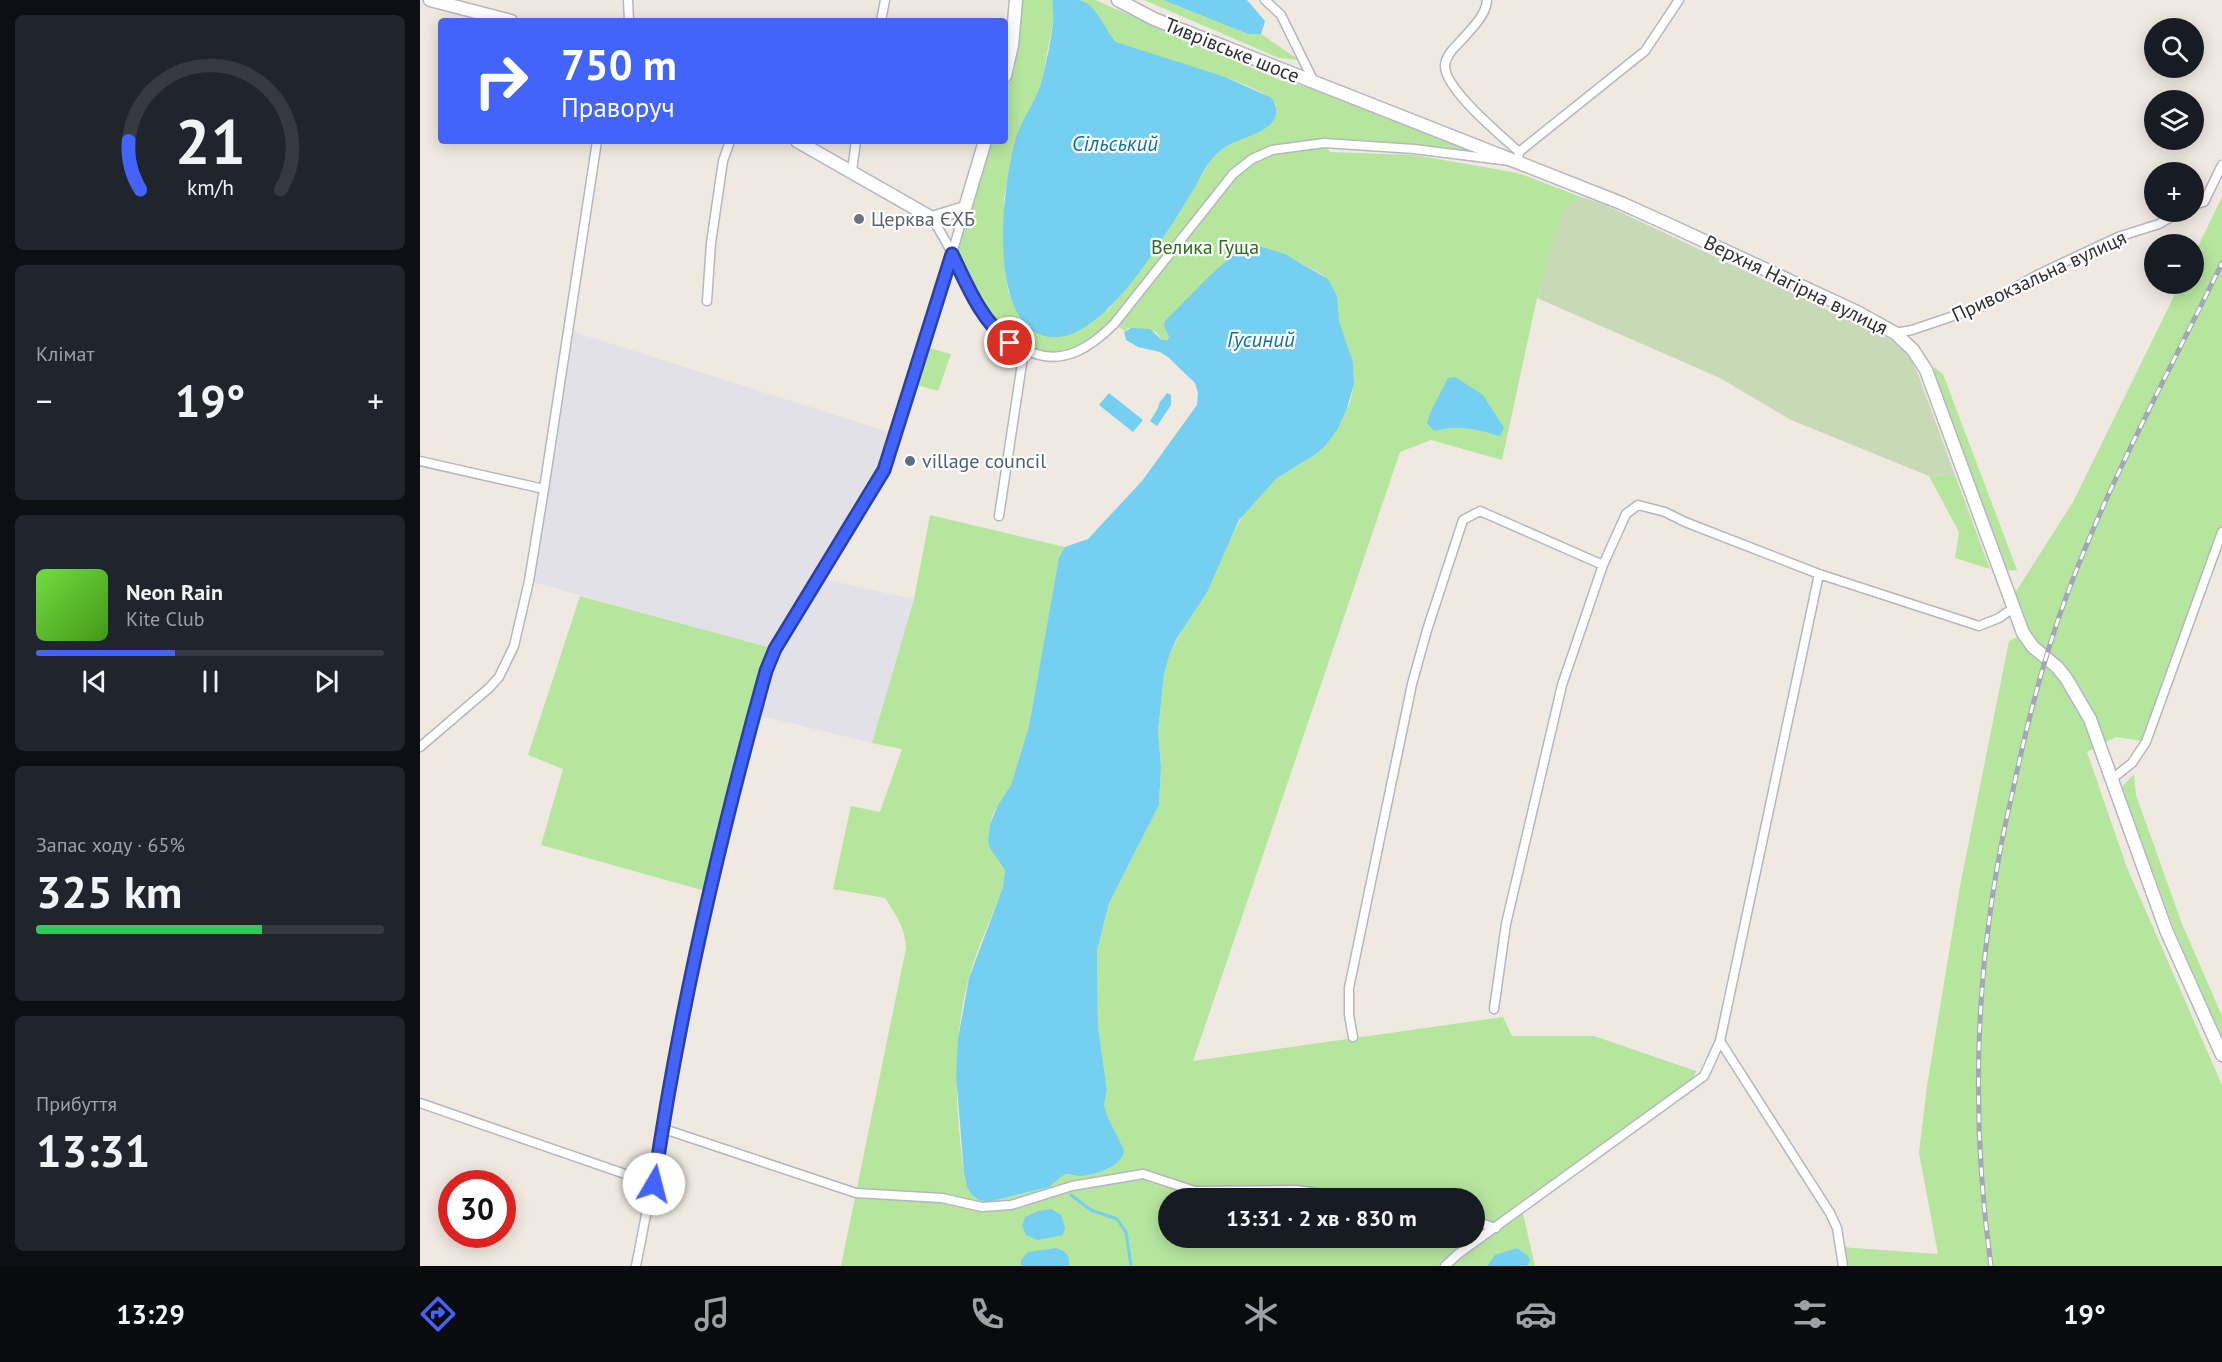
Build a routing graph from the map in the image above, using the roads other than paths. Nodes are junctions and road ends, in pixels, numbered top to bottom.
1 (430, 0) edge
2 (628, 0) edge
3 (885, 0) edge
4 (1016, 0) edge
5 (1118, 0) edge
6 (1265, 0) edge
7 (1487, 0) edge
8 (1679, 0) edge
9 (499, 18) edge
10 (629, 18) edge
11 (882, 18) edge
12 (1008, 63) edge
13 (1314, 82) junction
14 (597, 144) edge
15 (729, 144) edge
16 (802, 144) edge
17 (856, 144) edge
18 (984, 144) edge
19 (1519, 157) junction
20 (2222, 165) edge
21 (852, 171) junction
22 (2204, 202) edge
23 (965, 208) junction
24 (932, 218) junction
25 (2162, 222) edge
26 (952, 254) junction
27 (707, 301) dead end
28 (1895, 333) junction
29 (1024, 350) junction
30 (420, 461) edge
31 (544, 489) junction
32 (999, 516) dead end
33 (2222, 532) edge
34 (1603, 566) junction
35 (1819, 574) junction
36 (2013, 608) junction
37 (420, 747) edge
38 (2112, 779) junction
39 (1494, 1009) dead end
40 (1353, 1037) dead end
41 (1720, 1041) junction
42 (2222, 1055) edge
43 (420, 1103) edge
44 (662, 1128) junction
45 (654, 1184) junction
46 (1186, 1188) edge
47 (1485, 1224) edge
48 (1496, 1228) junction
49 (636, 1266) edge
50 (1445, 1266) edge
51 (1843, 1266) edge

1 - 9 main road
2 - 10 street
3 - 11 street
4 - 12 main road
5 - 13 main road, Тиврівське шосе
6 - 13 street
7 - 19 street
8 - 19 street
13 - 19 main road, Верхня Нагірна вулиця
14 - 31 street
15 - 27 street
16 - 21 main road
17 - 21 street
18 - 23 main road
19 - 28 main road, Верхня Нагірна вулиця
19 - 29 street
20 - 22 street
21 - 24 main road
23 - 24 main road
23 - 26 street
24 - 26 street
25 - 28 street, Привокзальна вулиця
26 - 29 street
26 - 44 street
28 - 36 main road, Верхня Нагірна вулиця
29 - 32 street
30 - 31 street
31 - 37 street
33 - 38 street
34 - 35 street
34 - 39 street
34 - 40 street
35 - 36 street
35 - 41 street
36 - 38 main road, Верхня Нагірна вулиця
38 - 42 main road, Верхня Нагірна вулиця
41 - 48 street
41 - 51 street
43 - 45 street
44 - 45 street
44 - 46 street
45 - 49 street
47 - 48 street
48 - 50 street

